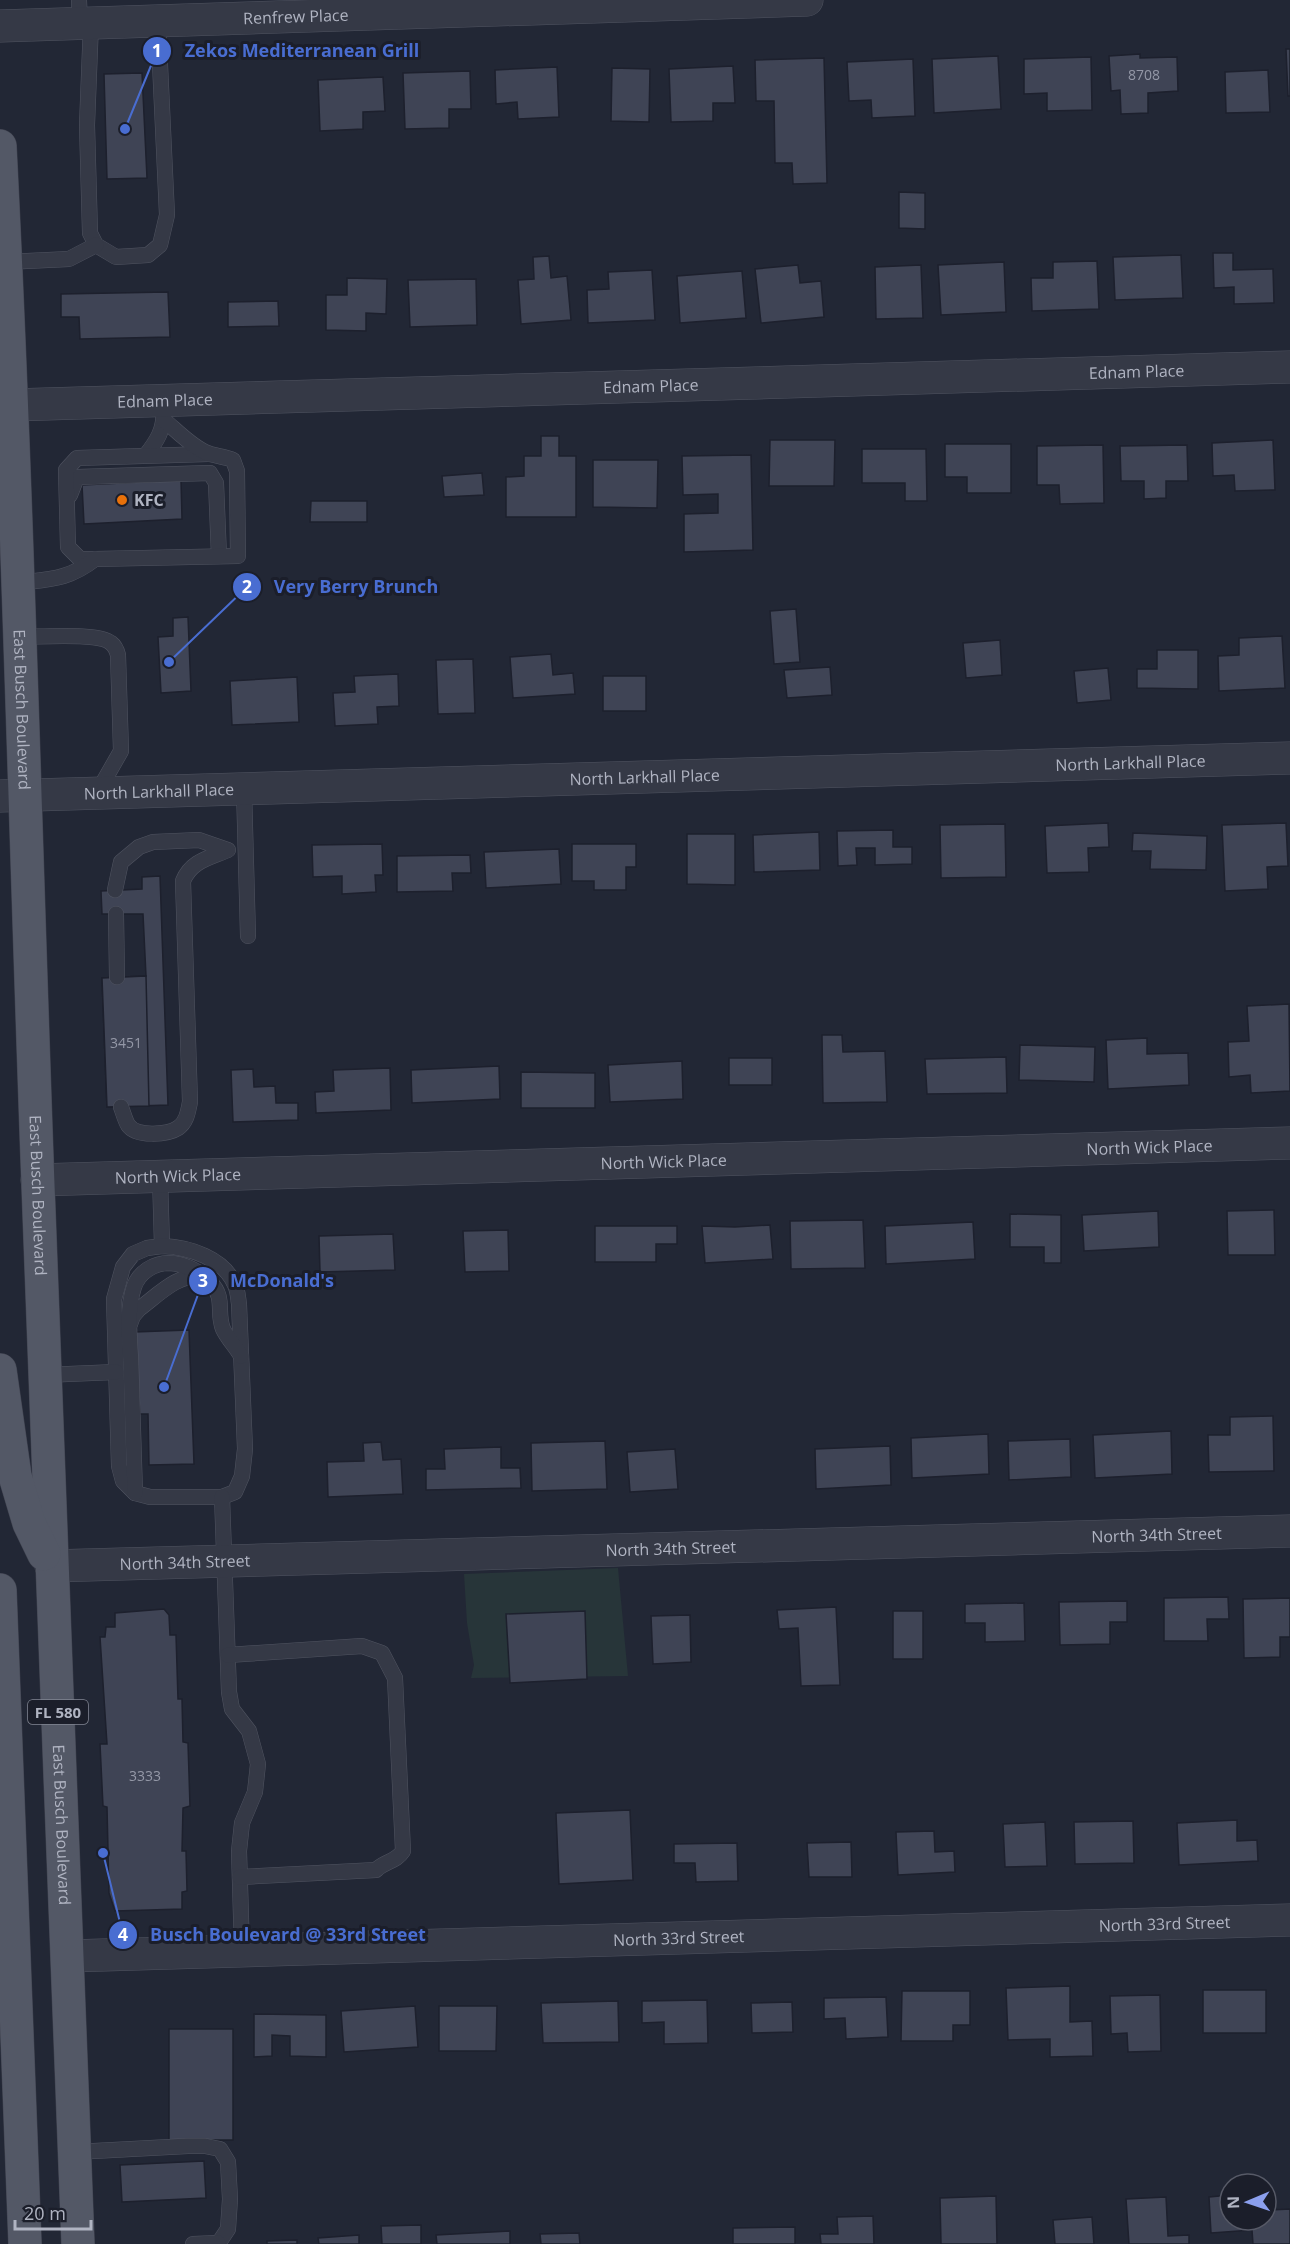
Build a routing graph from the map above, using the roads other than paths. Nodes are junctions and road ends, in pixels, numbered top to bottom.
1 (807, 0) edge
2 (83, 16) edge
3 (158, 21) junction
4 (0, 26) edge
5 (0, 146) edge
6 (96, 245) junction
7 (6, 262) junction
8 (1290, 367) edge
9 (6, 397) edge
10 (163, 410) junction
11 (207, 454) junction
12 (146, 455) junction
13 (67, 507) junction
14 (219, 556) junction
15 (95, 559) junction
16 (18, 583) junction
17 (19, 637) junction
18 (1290, 758) edge
19 (244, 789) junction
20 (97, 793) junction
21 (12, 796) edge
22 (228, 850) junction
23 (245, 850) junction
24 (114, 890) dead end
25 (116, 914) dead end
26 (248, 936) dead end
27 (117, 977) dead end
28 (121, 1107) dead end
29 (1290, 1143) edge
30 (160, 1177) junction
31 (37, 1180) junction
32 (162, 1246) junction
33 (203, 1276) junction
34 (130, 1324) junction
35 (241, 1356) junction
36 (0, 1370) edge
37 (116, 1372) junction
38 (44, 1375) junction
39 (135, 1493) junction
40 (222, 1497) junction
41 (1290, 1531) edge
42 (224, 1562) junction
43 (51, 1566) junction
44 (0, 1590) edge
45 (228, 1655) junction
46 (240, 1877) junction
47 (1290, 1920) edge
48 (242, 1950) junction
49 (69, 1956) junction
50 (18, 2057) junction
51 (75, 2152) junction
52 (218, 2243) edge
53 (25, 2244) edge
54 (37, 2244) edge
55 (78, 2244) edge
56 (193, 2244) edge

1 - 3 street, Renfrew Place
2 - 3 street, Renfrew Place
2 - 4 street, Renfrew Place
2 - 6 lane
3 - 6 lane
5 - 7 main road, East Busch Boulevard / FL 580
6 - 7 lane
7 - 9 main road, East Busch Boulevard / FL 580
8 - 10 street, Ednam Place
9 - 10 street, Ednam Place
9 - 16 main road, East Busch Boulevard / FL 580
10 - 11 lane
10 - 12 lane
11 - 12 lane
11 - 14 lane
12 - 13 lane
13 - 14 lane
13 - 15 lane
14 - 15 lane
15 - 16 lane
16 - 17 main road, East Busch Boulevard / FL 580
17 - 20 lane
17 - 21 main road, East Busch Boulevard / FL 580
18 - 19 street, North Larkhall Place
19 - 20 street, North Larkhall Place
19 - 23 lane
20 - 21 street, North Larkhall Place
21 - 31 main road, East Busch Boulevard / FL 580
22 - 23 lane
22 - 24 lane
22 - 28 lane
23 - 26 lane
25 - 27 lane
29 - 30 street, North Wick Place
30 - 31 street, North Wick Place
30 - 32 lane
31 - 38 main road, East Busch Boulevard / FL 580
32 - 35 lane
32 - 37 lane
33 - 34 lane
33 - 34 lane
33 - 35 lane
34 - 39 lane
35 - 40 lane
36 - 43 main road
37 - 38 lane
37 - 39 lane
38 - 43 main road, East Busch Boulevard / FL 580
39 - 40 lane
40 - 42 lane
41 - 42 street, North 34th Street
42 - 43 street, North 34th Street
42 - 45 lane
43 - 49 main road, East Busch Boulevard / FL 580
44 - 50 main road, FL 580
45 - 46 lane
45 - 46 lane
46 - 48 lane
47 - 48 street, North 33rd Street
48 - 49 street, North 33rd Street
49 - 51 main road, East Busch Boulevard / FL 580
50 - 53 main road, FL 580
50 - 54 main road
51 - 52 lane
51 - 55 main road, East Busch Boulevard / FL 580
52 - 56 lane

